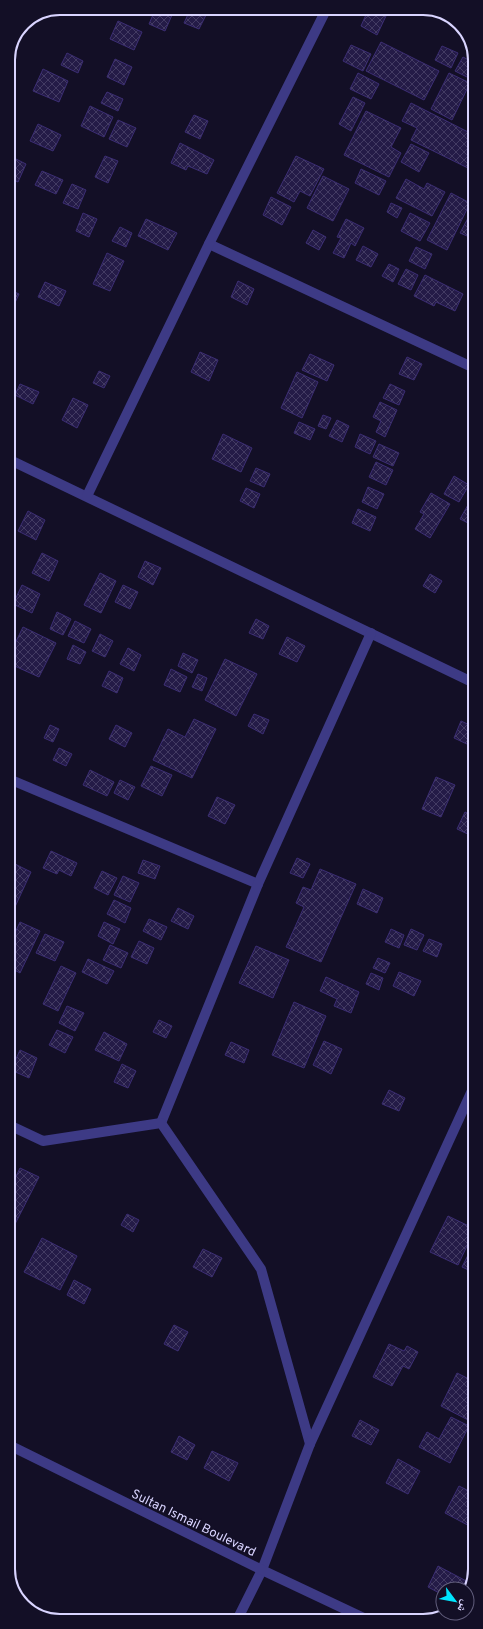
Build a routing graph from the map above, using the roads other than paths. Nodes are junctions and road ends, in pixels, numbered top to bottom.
1 (324, 15) edge
2 (209, 244) junction
3 (468, 365) edge
4 (15, 462) edge
5 (87, 496) junction
6 (371, 633) junction
7 (468, 680) edge
8 (15, 782) edge
9 (258, 884) junction
10 (468, 1099) edge
11 (161, 1123) junction
12 (15, 1128) edge
13 (310, 1444) junction
14 (15, 1448) edge
15 (262, 1570) junction
16 (240, 1614) edge
17 (355, 1614) edge

1 - 2 street
2 - 3 street
2 - 5 street
4 - 5 street
5 - 6 street
6 - 7 street
6 - 9 street
8 - 9 street
9 - 11 street
10 - 13 street
11 - 12 street
11 - 13 street
13 - 15 street
14 - 15 street, Sultan Ismail Boulevard
15 - 16 street
15 - 17 street, Sultan Ismail Boulevard

